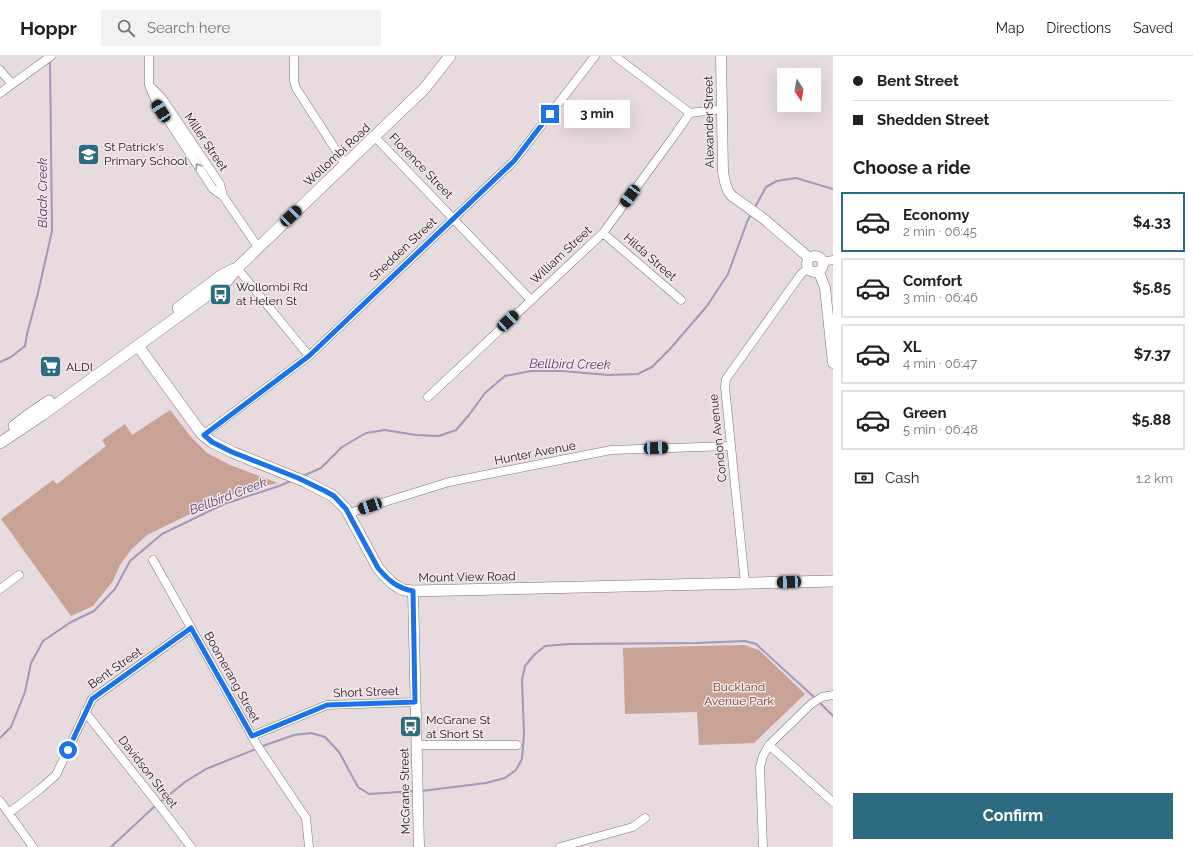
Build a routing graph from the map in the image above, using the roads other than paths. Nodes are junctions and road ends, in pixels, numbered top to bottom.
1 (51, 56) edge
2 (149, 56) edge
3 (294, 56) edge
4 (450, 56) edge
5 (595, 56) edge
6 (615, 56) edge
7 (721, 56) edge
8 (0, 70) edge
9 (12, 84) junction
10 (0, 93) edge
11 (722, 109) junction
12 (690, 113) junction
13 (376, 136) junction
14 (345, 164) junction
15 (454, 218) junction
16 (603, 233) junction
17 (258, 247) junction
18 (808, 264) junction
19 (825, 265) edge
20 (237, 268) junction
21 (531, 300) junction
22 (680, 300) dead end
23 (159, 322) junction
24 (138, 346) junction
25 (309, 356) junction
26 (106, 361) junction
27 (833, 363) edge
28 (428, 397) dead end
29 (204, 435) junction
30 (0, 437) edge
31 (0, 443) edge
32 (731, 446) junction
33 (349, 513) junction
34 (153, 560) dead end
35 (19, 575) dead end
36 (833, 581) edge
37 (745, 583) junction
38 (0, 589) edge
39 (413, 591) junction
40 (191, 628) junction
41 (833, 695) edge
42 (415, 702) junction
43 (86, 712) junction
44 (252, 736) junction
45 (417, 745) junction
46 (517, 745) dead end
47 (769, 745) junction
48 (0, 801) edge
49 (833, 802) edge
50 (9, 813) junction
51 (645, 818) dead end
52 (33, 847) edge
53 (191, 847) edge
54 (309, 847) edge
55 (419, 847) edge
56 (560, 847) edge
57 (762, 847) edge

1 - 9 street
2 - 17 street, Miller Street
3 - 14 street
4 - 13 main road, Wollombi Road
5 - 15 street, Shedden Street
6 - 12 street
7 - 11 street, Alexander Street
8 - 9 street
9 - 10 street
11 - 12 street
11 - 18 street, Alexander Street
12 - 16 street, William Street
13 - 14 main road, Wollombi Road
13 - 15 street, Florence Street
14 - 17 main road, Wollombi Road
15 - 21 street, Florence Street
15 - 25 street, Shedden Street
16 - 21 street, William Street
16 - 22 street, Hilda Street
17 - 20 main road, Wollombi Road
18 - 19 street
18 - 19 street
18 - 32 street, Condon Avenue
19 - 27 street
20 - 23 main road, Wollombi Road
20 - 24 main road, Wollombi Road
20 - 25 street
21 - 28 street, William Street
23 - 24 main road
23 - 26 main road, Wollombi Road
24 - 26 main road
24 - 29 main road, Mount View Road
24 - 31 main road, Wollombi Road
25 - 29 street, Shedden Street
26 - 30 main road, Wollombi Road
29 - 33 main road, Mount View Road
32 - 33 street, Hunter Avenue
32 - 37 street, Condon Avenue
33 - 39 main road, Mount View Road
34 - 40 street, Boomerang Street
35 - 38 street
36 - 37 main road, Mount View Road
37 - 39 main road, Mount View Road
39 - 42 street, McGrane Street
40 - 43 street, Bent Street
40 - 44 street, Boomerang Street
41 - 47 street
42 - 44 street, Short Street
42 - 45 street, McGrane Street
43 - 50 street, Bent Street
43 - 53 street, Davidson Street
44 - 54 street, Boomerang Street
45 - 46 street
45 - 55 street, McGrane Street
47 - 49 street
47 - 57 street
48 - 50 street
50 - 52 street
51 - 56 street

